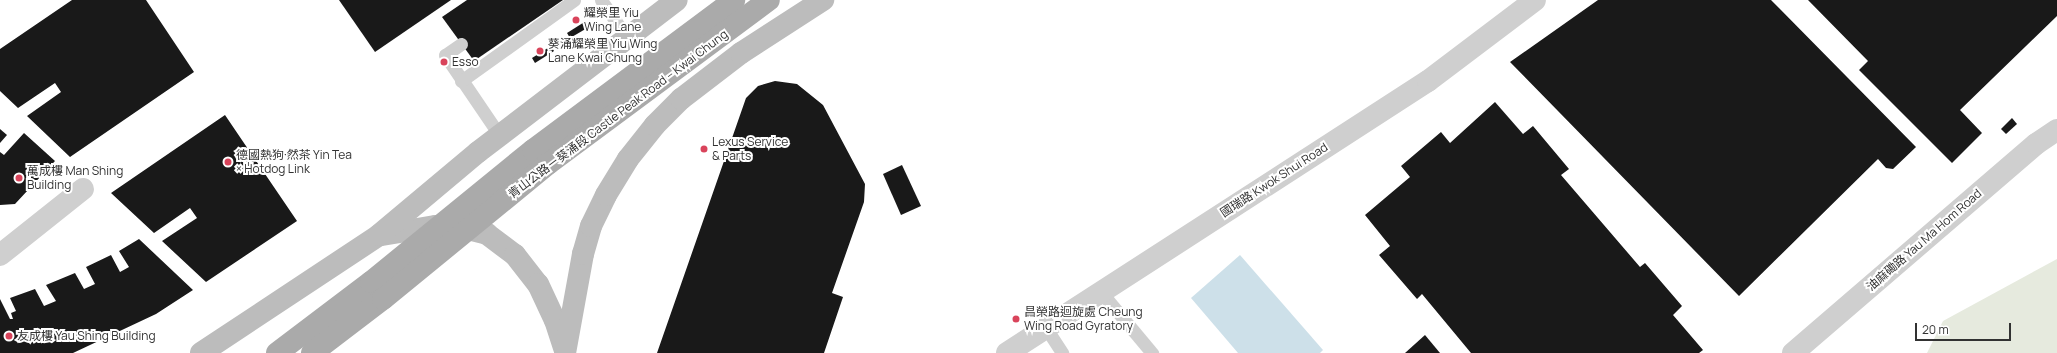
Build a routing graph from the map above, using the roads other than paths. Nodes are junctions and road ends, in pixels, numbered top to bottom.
1 (574, 0) edge
2 (601, 0) edge
3 (677, 0) edge
4 (734, 0) edge
5 (769, 0) edge
6 (823, 0) edge
7 (1535, 0) edge
8 (628, 39) junction
9 (461, 44) dead end
10 (461, 81) junction
11 (2057, 130) edge
12 (500, 136) junction
13 (83, 189) dead end
14 (380, 235) junction
15 (0, 255) edge
16 (1101, 292) junction
17 (1046, 328) junction
18 (565, 352) edge
19 (201, 353) edge
20 (277, 353) edge
21 (312, 353) edge
22 (1007, 353) edge
23 (1062, 353) edge
24 (1152, 353) edge
25 (1793, 353) edge

1 - 10 lane
2 - 8 lane
3 - 8 main road
4 - 20 main road, 青山公路－葵涌段 Castle Peak Road – Kwai Chung, bridge
5 - 21 main road, 青山公路－葵涌段 Castle Peak Road – Kwai Chung, bridge
6 - 18 main road
7 - 16 street, 國瑞路 Kwok Shui Road
8 - 12 main road
9 - 10 lane
10 - 12 lane
11 - 25 street, 油麻磡路 Yau Ma Hom Road
12 - 14 main road
13 - 15 street
14 - 18 main road
14 - 19 main road
16 - 17 street, 國瑞路 Kwok Shui Road
16 - 24 lane
17 - 22 street, 國瑞路 Kwok Shui Road
17 - 23 lane

